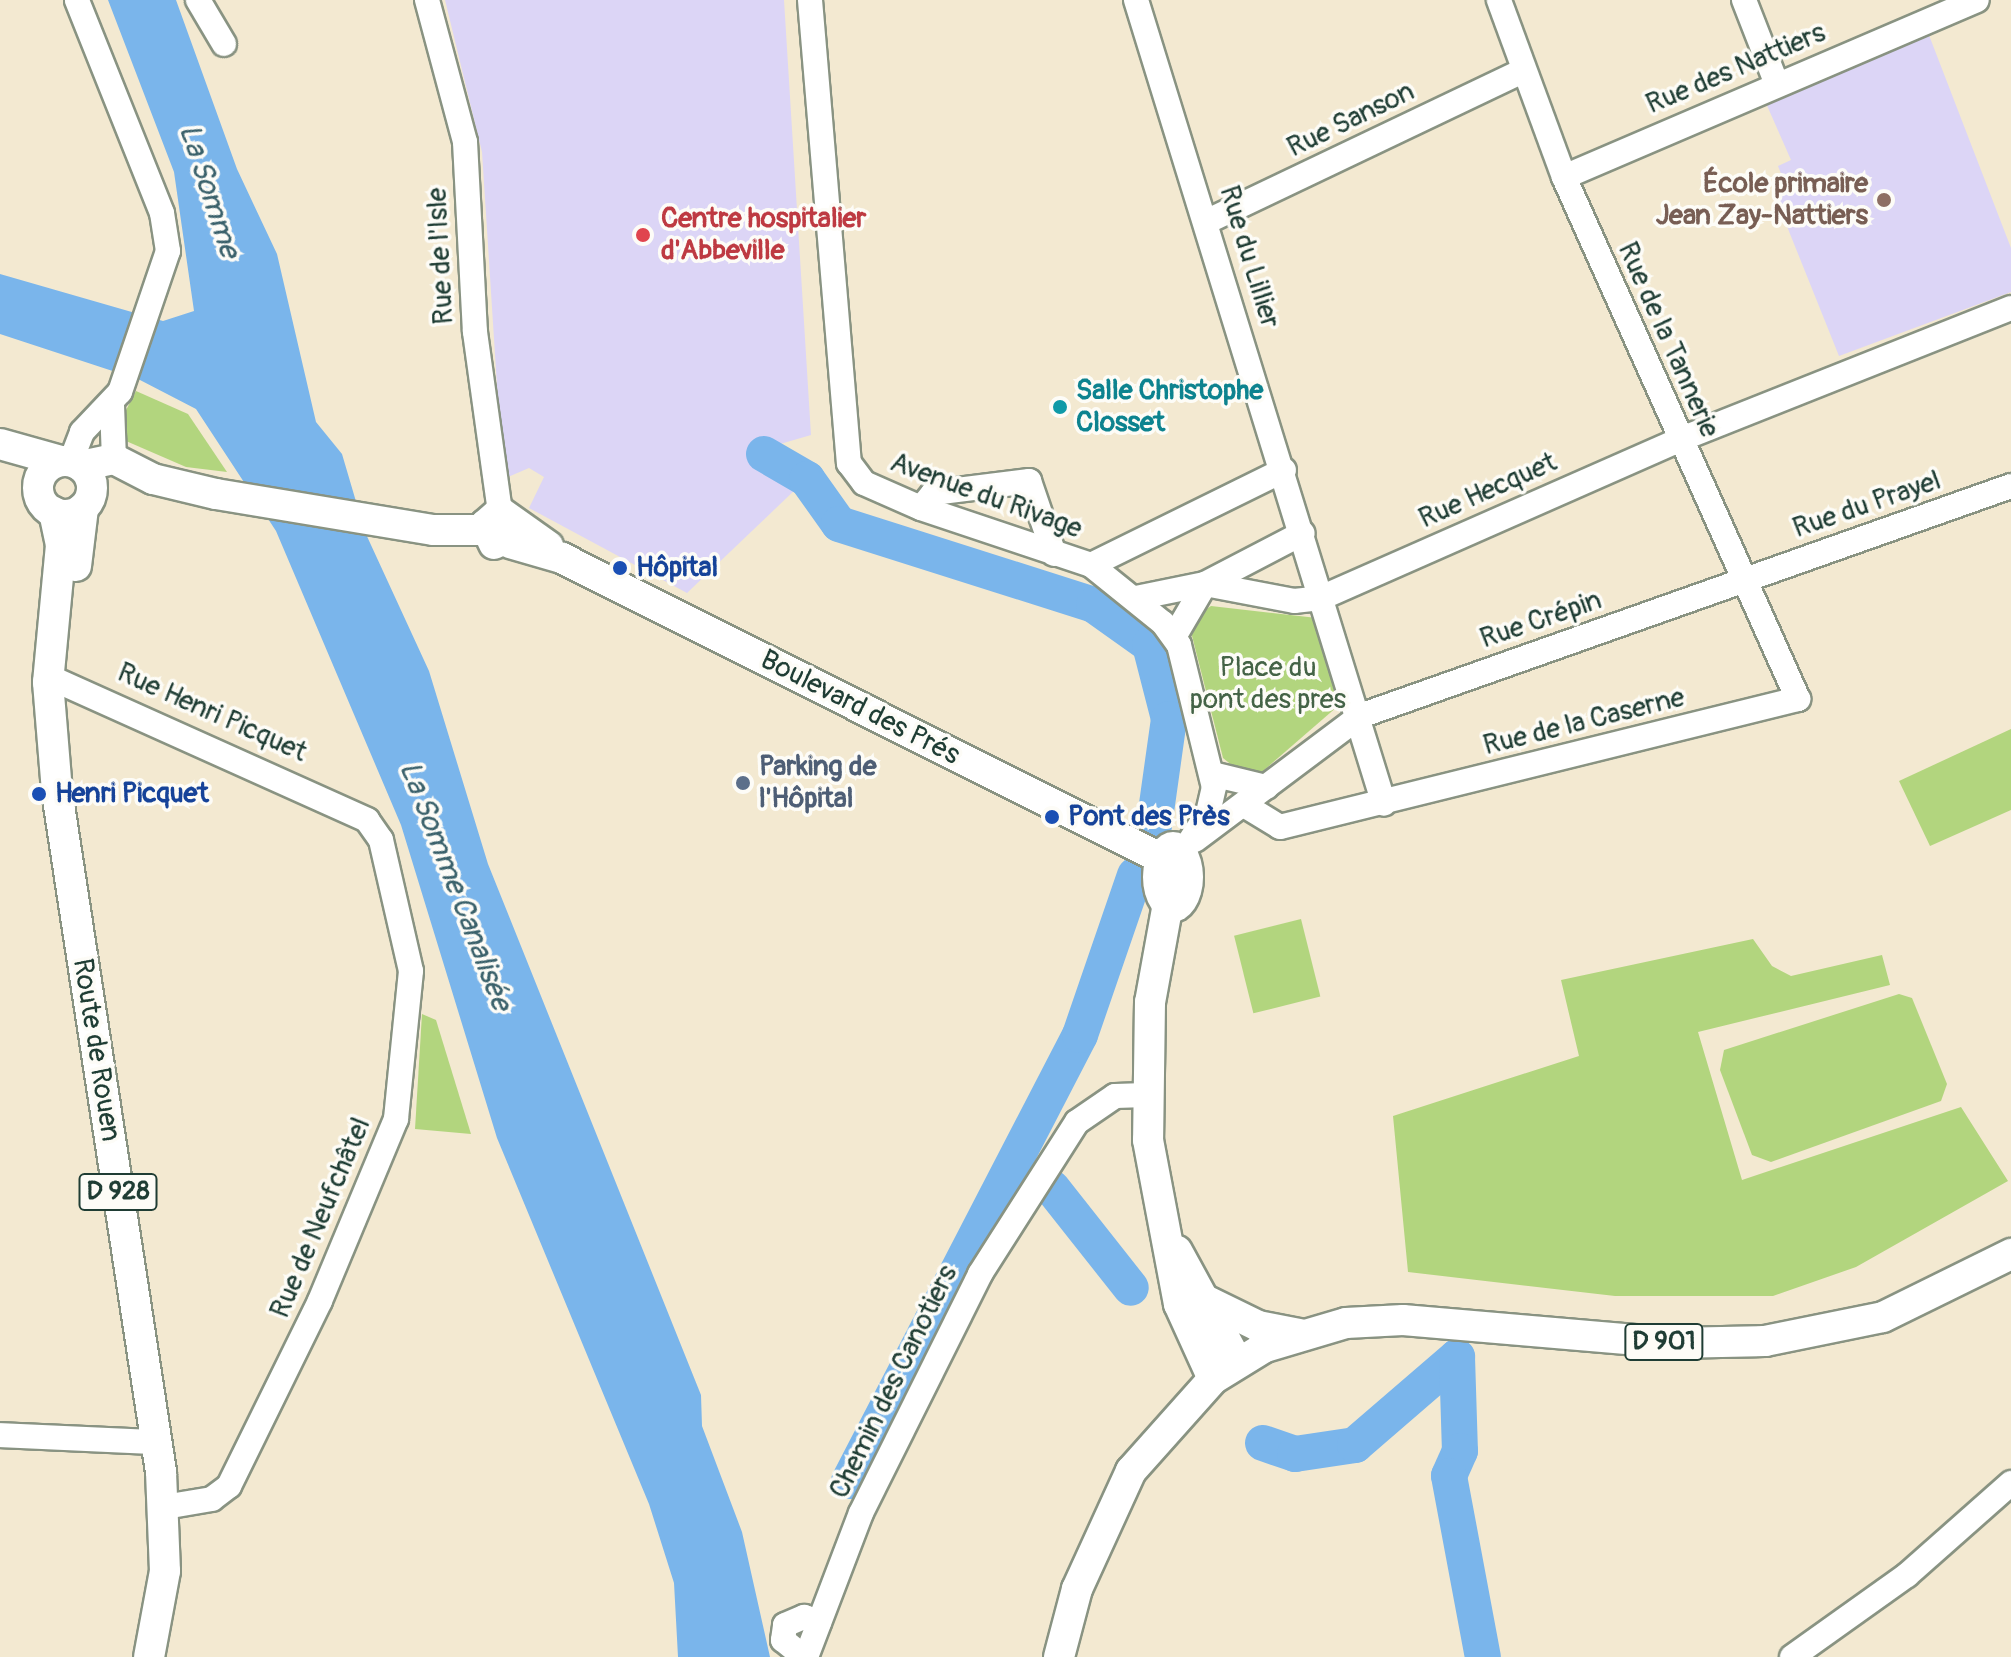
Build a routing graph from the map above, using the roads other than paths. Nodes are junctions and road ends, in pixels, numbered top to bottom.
1 (77, 0) edge
2 (198, 0) edge
3 (427, 0) edge
4 (810, 0) edge
5 (1136, 0) edge
6 (1499, 0) edge
7 (1744, 0) edge
8 (1977, 0) edge
9 (224, 44) dead end
10 (1522, 71) junction
11 (1776, 82) junction
12 (1564, 177) junction
13 (1206, 222) junction
14 (2011, 308) edge
15 (116, 399) junction
16 (1679, 440) junction
17 (0, 445) edge
18 (114, 459) junction
19 (1284, 470) junction
20 (153, 479) junction
21 (69, 482) junction
22 (2011, 486) edge
23 (921, 508) junction
24 (503, 527) junction
25 (1303, 533) junction
26 (1054, 554) junction
27 (1091, 565) junction
28 (1743, 581) junction
29 (1205, 584) junction
30 (1136, 598) junction
31 (1321, 598) junction
32 (1174, 637) junction
33 (55, 678) junction
34 (1798, 699) joint
35 (1360, 716) junction
36 (1212, 774) junction
37 (1266, 787) junction
38 (1384, 804) junction
39 (1244, 805) junction
40 (350, 807) joint
41 (1176, 857) junction
42 (1146, 1095) junction
43 (1164, 1229) junction
44 (2011, 1254) edge
45 (1207, 1301) junction
46 (1301, 1334) junction
47 (1225, 1370) junction
48 (0, 1435) edge
49 (157, 1442) junction
50 (2011, 1483) edge
51 (164, 1507) junction
52 (149, 1657) edge
53 (805, 1657) edge
54 (1059, 1657) edge
55 (1792, 1657) edge

1 - 15 street
2 - 9 street
3 - 24 street, Rue de l'Isle
4 - 23 street, Avenue du Rivage
5 - 13 street, Rue du Lillier
6 - 10 street, Rue de la Tannerie
7 - 11 street
8 - 11 street, Rue des Nattiers
10 - 12 street, Rue de la Tannerie
10 - 13 street, Rue Sanson
11 - 12 street, Rue des Nattiers
12 - 16 street, Rue de la Tannerie
13 - 19 street, Rue du Lillier
14 - 16 street, Rue Hecquet
15 - 18 street
15 - 21 street
16 - 28 street, Rue de la Tannerie
16 - 31 street, Rue Hecquet
17 - 21 main road
18 - 20 main road, Boulevard des Prés
18 - 21 main road
19 - 25 street, Rue du Lillier
19 - 27 street
20 - 21 main road, Boulevard des Prés
20 - 24 main road, Boulevard des Prés
21 - 33 main road, Route de Rouen / D 928
22 - 28 street, Rue du Prayel
23 - 26 street, Avenue du Rivage
23 - 26 street
24 - 41 main road, Boulevard des Prés
25 - 29 street
25 - 31 street, Rue du Lillier
26 - 27 street, Avenue du Rivage
27 - 30 street, Avenue du Rivage
28 - 34 street, Rue de la Tannerie
28 - 35 street, Rue Crépin
29 - 30 street
29 - 31 street
29 - 32 street
30 - 32 street, Avenue du Rivage
31 - 35 street, Rue du Lillier
32 - 36 street
33 - 40 street, Rue Henri Picquet
33 - 49 main road, Route de Rouen / D 928
34 - 38 street, Rue de la Caserne
35 - 37 street, Rue Crépin
35 - 38 street, Rue du Lillier
36 - 37 street
36 - 41 street
37 - 39 street, Rue Crépin
38 - 39 street, Rue de la Caserne
39 - 41 street, Rue Crépin
40 - 51 street, Rue de Neufchâtel
41 - 42 main road
42 - 43 main road
42 - 53 street, Chemin des Canotiers
43 - 45 main road
43 - 47 main road
44 - 46 main road, D 901
45 - 46 main road
45 - 47 main road
46 - 47 main road, D 901
47 - 54 main road, D 901
48 - 49 street
49 - 51 main road, Route de Rouen / D 928
50 - 55 street
51 - 52 main road, Route de Rouen / D 928

